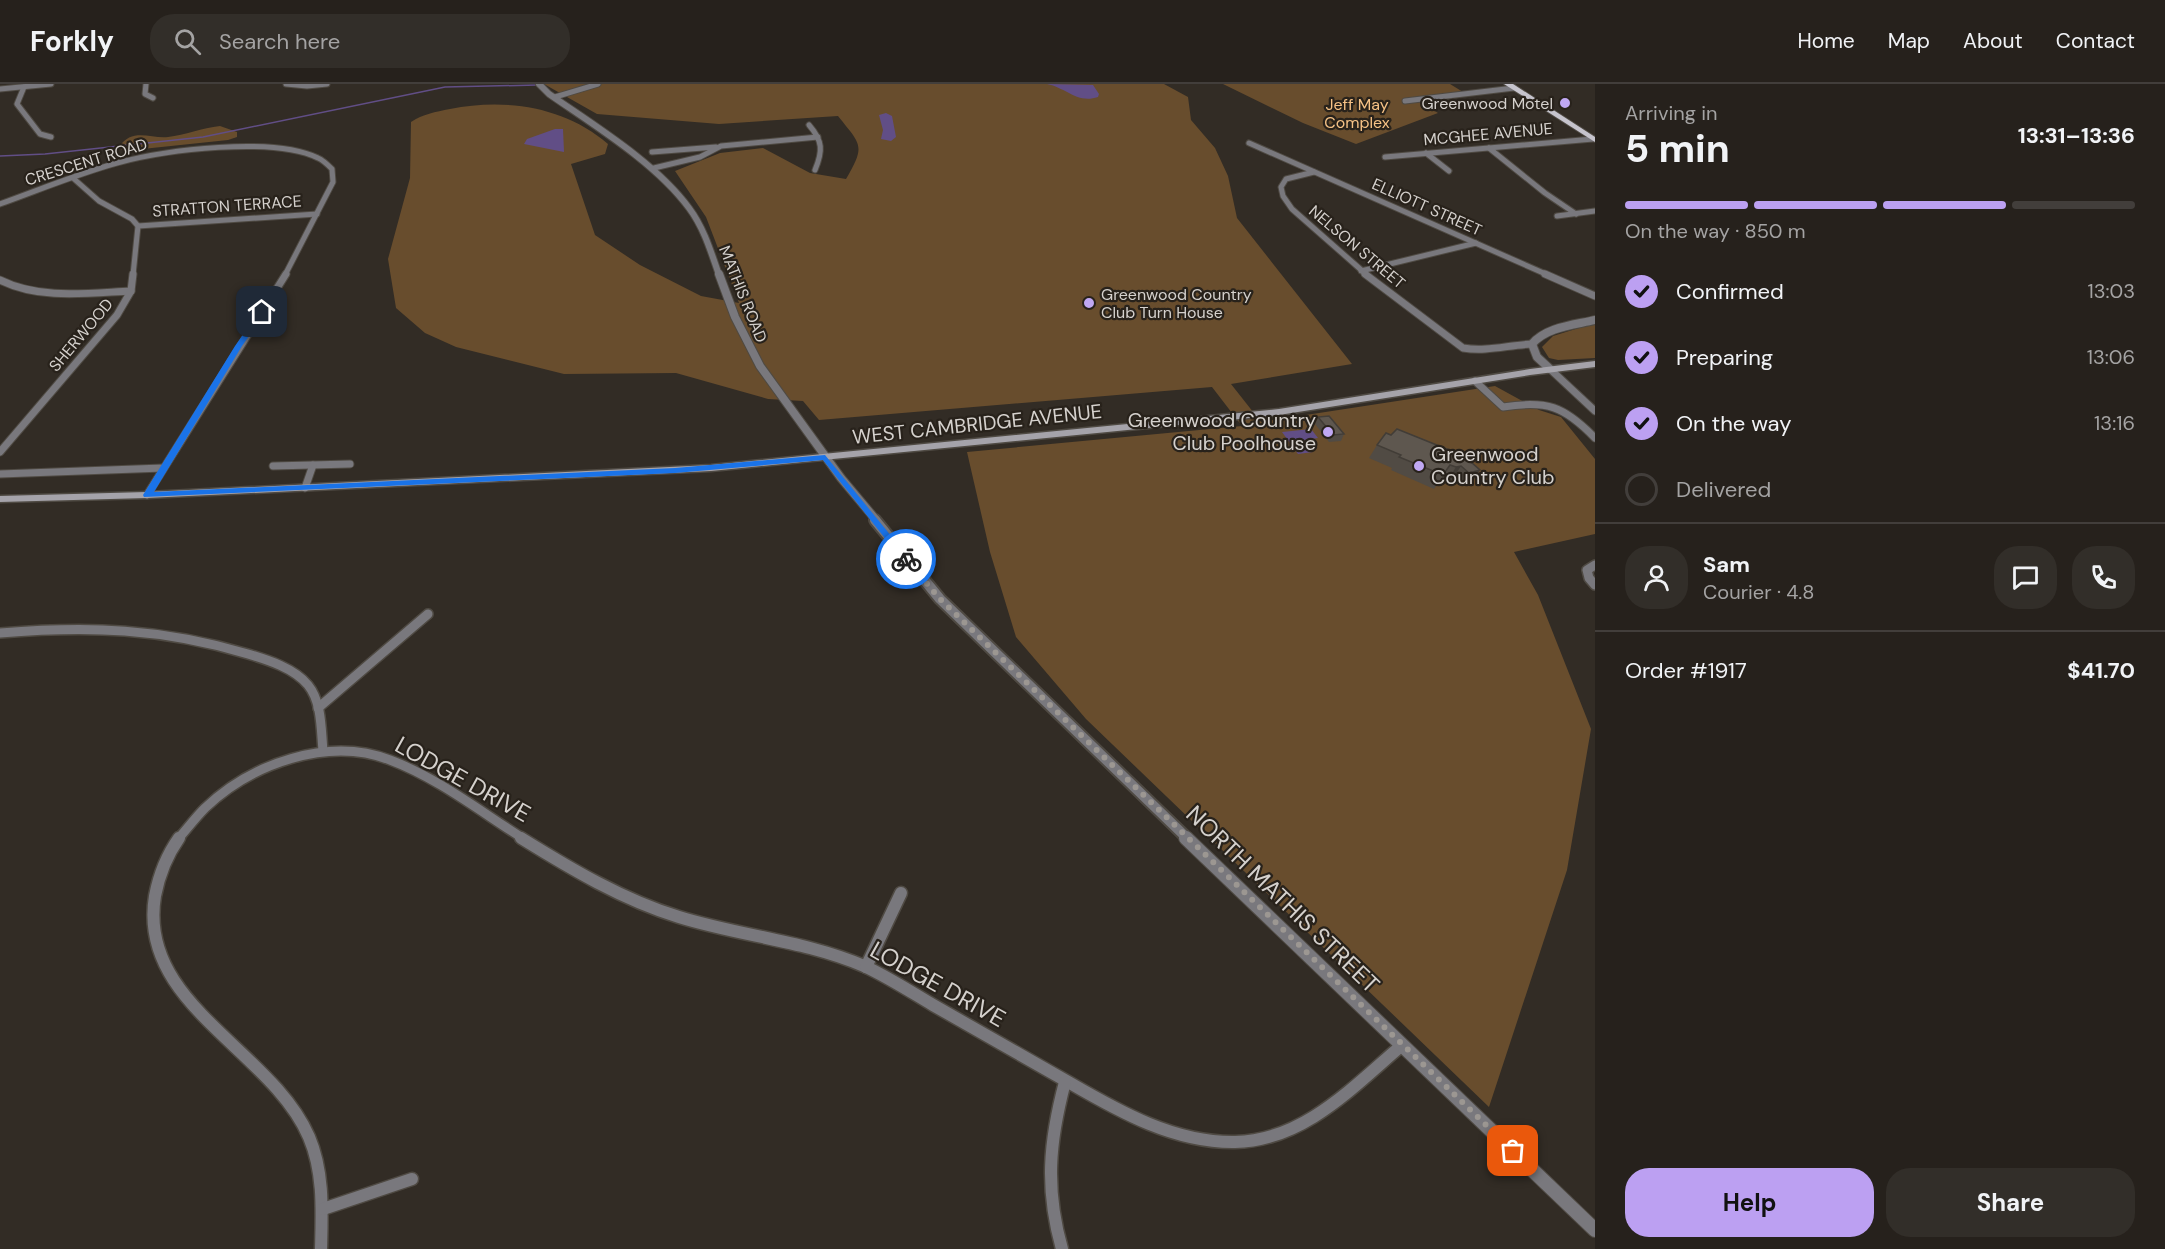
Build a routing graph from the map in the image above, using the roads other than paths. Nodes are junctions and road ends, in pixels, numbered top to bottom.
1 (51, 84) edge
2 (146, 84) edge
3 (286, 84) edge
4 (327, 84) edge
5 (539, 84) edge
6 (598, 84) edge
7 (1511, 86) edge
8 (24, 87) junction
9 (0, 89) edge
10 (555, 97) junction
11 (153, 98) dead end
12 (1405, 101) dead end
13 (810, 124) dead end
14 (51, 137) dead end
15 (818, 137) junction
16 (1594, 139) edge
17 (1249, 143) dead end
18 (720, 146) junction
19 (1489, 148) junction
20 (652, 152) dead end
21 (1426, 153) junction
22 (1386, 157) dead end
23 (654, 168) junction
24 (815, 170) dead end
25 (1449, 171) dead end
26 (1314, 172) junction
27 (73, 178) junction
28 (0, 204) edge
29 (1594, 211) edge
30 (317, 214) junction
31 (1576, 214) junction
32 (1557, 216) dead end
33 (138, 226) junction
34 (1476, 243) junction
35 (1361, 271) junction
36 (0, 280) edge
37 (131, 291) junction
38 (1595, 296) edge
39 (1595, 320) edge
40 (1532, 344) junction
41 (1595, 364) edge
42 (1550, 369) junction
43 (1475, 381) junction
44 (1595, 411) edge
45 (1595, 438) edge
46 (0, 452) edge
47 (825, 457) junction
48 (350, 464) dead end
49 (314, 465) junction
50 (273, 466) dead end
51 (163, 468) junction
52 (0, 474) edge
53 (305, 488) junction
54 (147, 495) junction
55 (0, 499) edge
56 (1595, 565) edge
57 (1595, 585) edge
58 (940, 599) joint
59 (428, 614) dead end
60 (0, 633) edge
61 (318, 708) junction
62 (322, 751) junction
63 (901, 893) dead end
64 (866, 967) junction
65 (1401, 1046) junction
66 (1065, 1082) junction
67 (412, 1179) dead end
68 (323, 1209) junction
69 (1595, 1230) edge
70 (321, 1249) edge
71 (1062, 1249) edge

1 - 8 street
2 - 11 street
3 - 4 street
5 - 10 street, MATHIS ROAD
6 - 10 street
7 - 12 street
7 - 16 main road
8 - 9 street
8 - 14 street
10 - 23 street, MATHIS ROAD
13 - 15 street
15 - 18 street
15 - 24 street
16 - 19 street, MCGHEE AVENUE
17 - 26 street, ELLIOTT STREET
18 - 20 street
18 - 23 street
19 - 21 street, MCGHEE AVENUE
19 - 31 street
21 - 22 street, MCGHEE AVENUE
21 - 25 street
23 - 47 street, MATHIS ROAD
26 - 34 street, ELLIOTT STREET
26 - 35 street, NELSON STREET
27 - 28 street, CRESCENT ROAD
27 - 30 street, CRESCENT ROAD
27 - 33 street
29 - 31 street
30 - 33 street, STRATTON TERRACE
30 - 51 street, CRESCENT ROAD
31 - 32 street
33 - 37 street, SHERWOOD
34 - 35 street
34 - 38 street, ELLIOTT STREET
35 - 40 street, NELSON STREET
36 - 37 street
37 - 46 street, SHERWOOD
39 - 40 street
40 - 42 street
41 - 42 main road, WEST CAMBRIDGE AVENUE
42 - 43 main road, WEST CAMBRIDGE AVENUE
42 - 44 street
43 - 45 street
43 - 47 main road, WEST CAMBRIDGE AVENUE
47 - 53 main road, WEST CAMBRIDGE AVENUE
47 - 58 street, MATHIS ROAD
48 - 49 street
49 - 50 street
49 - 53 street
51 - 52 street
51 - 54 street, CRESCENT ROAD
53 - 54 main road, WEST CAMBRIDGE AVENUE
54 - 55 main road, WEST CAMBRIDGE AVENUE
56 - 57 street
58 - 65 street, NORTH MATHIS STREET
59 - 61 street
60 - 61 street
61 - 62 street
62 - 64 street, LODGE DRIVE
62 - 68 street, LODGE DRIVE
63 - 64 street
64 - 66 street, LODGE DRIVE
65 - 66 street, LODGE DRIVE
65 - 69 street, NORTH MATHIS STREET
66 - 71 street
67 - 68 street
68 - 70 street, LODGE DRIVE

